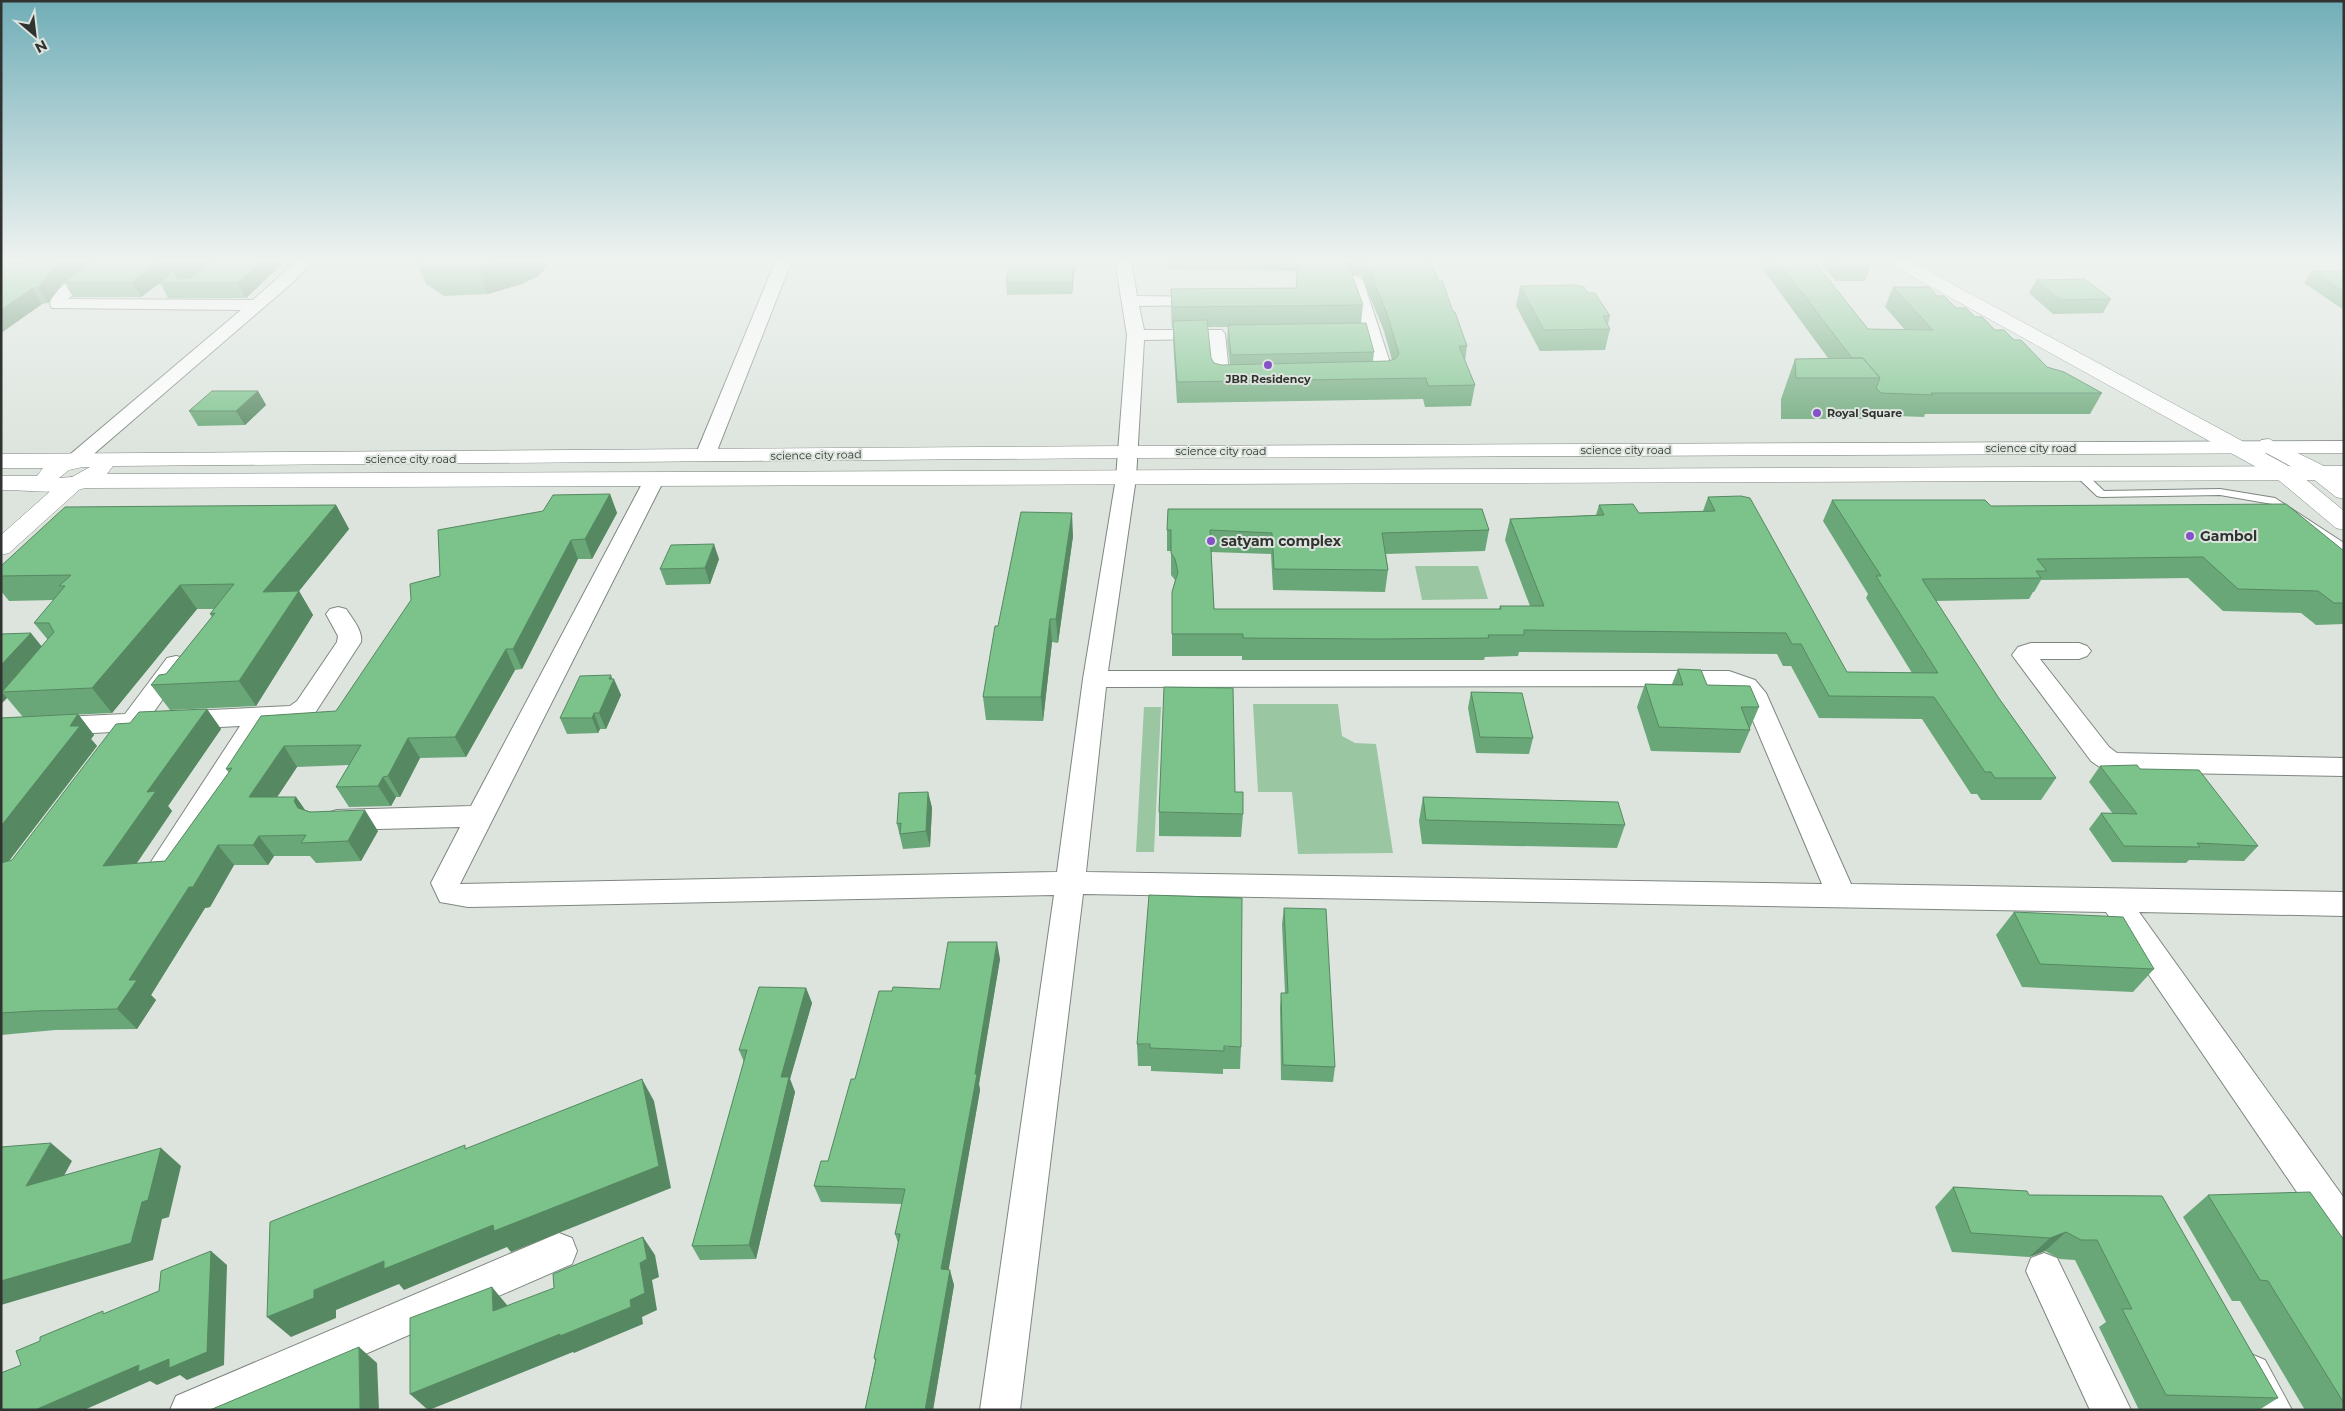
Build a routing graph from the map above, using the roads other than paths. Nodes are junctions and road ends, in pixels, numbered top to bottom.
1 (233, 326) edge
2 (757, 326) edge
3 (1134, 326) edge
4 (1372, 326) edge
5 (2016, 326) edge
6 (2046, 326) edge
7 (1354, 332) edge
8 (1374, 332) junction
9 (1216, 334) junction
10 (1236, 334) edge
11 (1136, 335) junction
12 (1346, 376) edge
13 (1260, 378) edge
14 (2236, 447) junction
15 (2272, 447) junction
16 (2344, 447) edge
17 (705, 456) junction
18 (1, 461) edge
19 (1127, 465) junction
20 (2284, 473) junction
21 (2320, 473) junction
22 (2344, 473) edge
23 (2080, 474) junction
24 (69, 477) junction
25 (654, 480) junction
26 (1, 483) edge
27 (2344, 492) edge
28 (2344, 523) edge
29 (1, 548) edge
30 (2344, 548) edge
31 (338, 614) dead end
32 (188, 648) edge
33 (2079, 651) dead end
34 (1095, 679) junction
35 (260, 716) junction
36 (132, 723) junction
37 (5, 725) edge
38 (108, 754) edge
39 (2344, 767) edge
40 (479, 816) junction
41 (324, 820) edge
42 (163, 865) edge
43 (1070, 883) junction
44 (1842, 896) junction
45 (2115, 900) junction
46 (2344, 904) edge
47 (2344, 1229) edge
48 (560, 1251) dead end
49 (2044, 1271) dead end
50 (2232, 1341) edge
51 (190, 1410) edge
52 (1000, 1410) edge
53 (2111, 1410) edge
54 (2272, 1410) edge

1 - 24 street
2 - 17 street
3 - 11 street
4 - 8 street
5 - 14 main road
6 - 15 main road
7 - 8 street
8 - 12 street
9 - 10 street
9 - 11 street
9 - 13 street
11 - 19 street
14 - 15 main road, science city road
14 - 19 main road, science city road
14 - 20 main road
15 - 16 main road, science city road
15 - 21 main road
17 - 19 main road, science city road
17 - 24 main road, science city road
18 - 24 main road
19 - 23 main road
19 - 25 main road
19 - 34 street
20 - 21 main road
20 - 23 main road
20 - 28 main road
21 - 22 main road
21 - 27 main road
23 - 30 lane
24 - 25 main road
24 - 26 main road
24 - 29 main road
25 - 40 street
31 - 35 street
32 - 36 street
33 - 39 street
34 - 43 street
34 - 44 street
35 - 36 street
35 - 42 street
36 - 37 street
36 - 38 street
40 - 41 street
40 - 43 street
43 - 44 street
43 - 52 street
44 - 45 street
45 - 46 street
45 - 47 street
48 - 51 street
49 - 53 street
50 - 54 street

